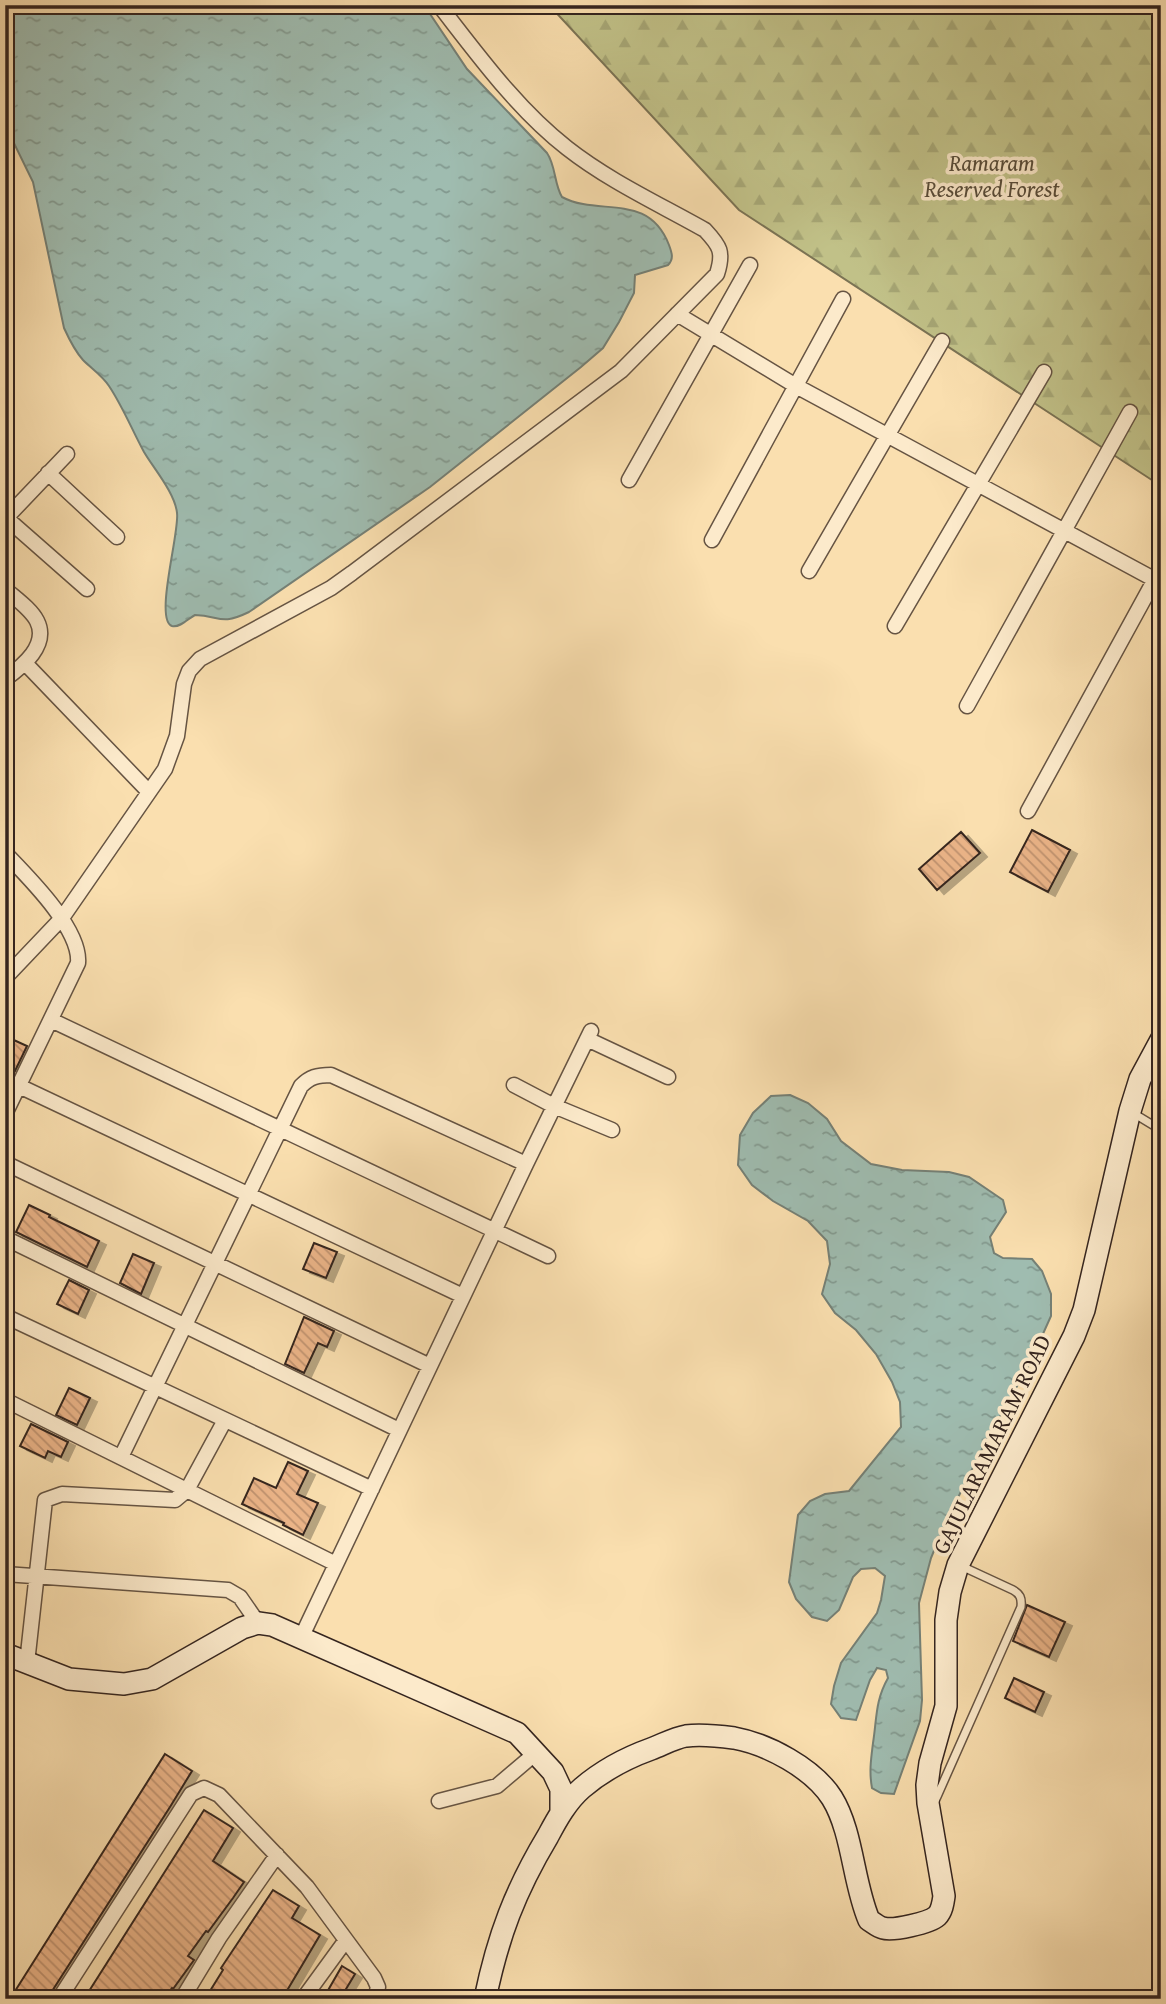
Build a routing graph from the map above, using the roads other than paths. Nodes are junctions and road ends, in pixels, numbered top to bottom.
1 (439, 5) edge
2 (750, 265) dead end
3 (843, 299) dead end
4 (677, 314) junction
5 (710, 334) junction
6 (942, 341) dead end
7 (1045, 372) dead end
8 (796, 386) junction
9 (1130, 412) dead end
10 (888, 435) junction
11 (66, 454) dead end
12 (48, 473) junction
13 (629, 480) dead end
14 (979, 484) junction
15 (6, 518) edge
16 (1065, 531) junction
17 (117, 537) dead end
18 (712, 540) dead end
19 (809, 571) dead end
20 (1159, 577) edge
21 (5, 589) edge
22 (87, 589) dead end
23 (895, 626) dead end
24 (25, 663) junction
25 (5, 679) edge
26 (967, 706) dead end
27 (149, 792) junction
28 (1028, 811) dead end
29 (5, 853) edge
30 (62, 918) junction
31 (5, 978) edge
32 (51, 1020) junction
33 (1161, 1040) edge
34 (668, 1077) dead end
35 (514, 1085) dead end
36 (19, 1086) junction
37 (554, 1106) junction
38 (1130, 1111) junction
39 (5, 1114) edge
40 (280, 1129) junction
41 (612, 1129) dead end
42 (1161, 1130) edge
43 (5, 1163) edge
44 (526, 1164) junction
45 (248, 1195) junction
46 (494, 1231) junction
47 (5, 1238) edge
48 (548, 1256) dead end
49 (215, 1263) junction
50 (463, 1296) junction
51 (5, 1316) edge
52 (184, 1326) junction
53 (430, 1366) junction
54 (155, 1387) junction
55 (5, 1400) edge
56 (225, 1420) junction
57 (399, 1430) junction
58 (121, 1457) junction
59 (372, 1489) junction
60 (187, 1490) junction
61 (336, 1564) junction
62 (958, 1565) junction
63 (5, 1574) edge
64 (36, 1577) junction
65 (258, 1623) junction
66 (301, 1638) junction
67 (5, 1654) edge
68 (27, 1663) junction
69 (537, 1752) junction
70 (439, 1801) dead end
71 (561, 1812) junction
72 (930, 1813) junction
73 (277, 1855) junction
74 (346, 1941) junction
75 (59, 1999) edge
76 (182, 1999) edge
77 (303, 1999) edge
78 (375, 1999) edge
79 (485, 1999) edge

1 - 4 street
2 - 5 street
3 - 8 street
4 - 5 street
4 - 27 street
5 - 8 street
5 - 13 street
6 - 10 street
7 - 14 street
8 - 10 street
8 - 18 street
9 - 16 street
10 - 14 street
10 - 19 street
11 - 12 street
12 - 15 street
12 - 17 street
14 - 16 street
14 - 23 street
15 - 22 street
16 - 20 street
16 - 26 street
20 - 28 street
21 - 24 street
24 - 25 street
24 - 27 street
27 - 30 street
29 - 30 street
30 - 31 street
30 - 32 street
32 - 36 street
32 - 40 street
33 - 38 main road, GAJULARAMARAM ROAD
34 - 37 street
35 - 37 street
36 - 39 street
36 - 45 street
37 - 41 street
37 - 44 street
38 - 42 lane
38 - 62 main road, GAJULARAMARAM ROAD
40 - 44 street
40 - 45 street
40 - 46 street
43 - 49 street
44 - 46 street
45 - 49 street
45 - 50 street
46 - 48 street
46 - 50 street
47 - 52 street
49 - 52 street
49 - 53 street
50 - 53 street
51 - 54 street
52 - 54 street
52 - 57 street
53 - 57 street
54 - 56 street
54 - 58 street
55 - 58 street
56 - 59 street
56 - 60 street
57 - 59 street
58 - 60 street
59 - 61 street
60 - 61 street
60 - 64 street
61 - 66 street
62 - 72 main road, GAJULARAMARAM ROAD
62 - 72 lane
63 - 64 street
64 - 65 street
64 - 68 street
65 - 66 main road
65 - 68 main road
66 - 69 main road
67 - 68 main road
69 - 70 street
69 - 71 main road
71 - 72 main road, GAJULARAMARAM ROAD
71 - 79 main road, GAJULARAMARAM ROAD
73 - 74 street
73 - 75 street
73 - 76 street
74 - 77 street
74 - 78 street

